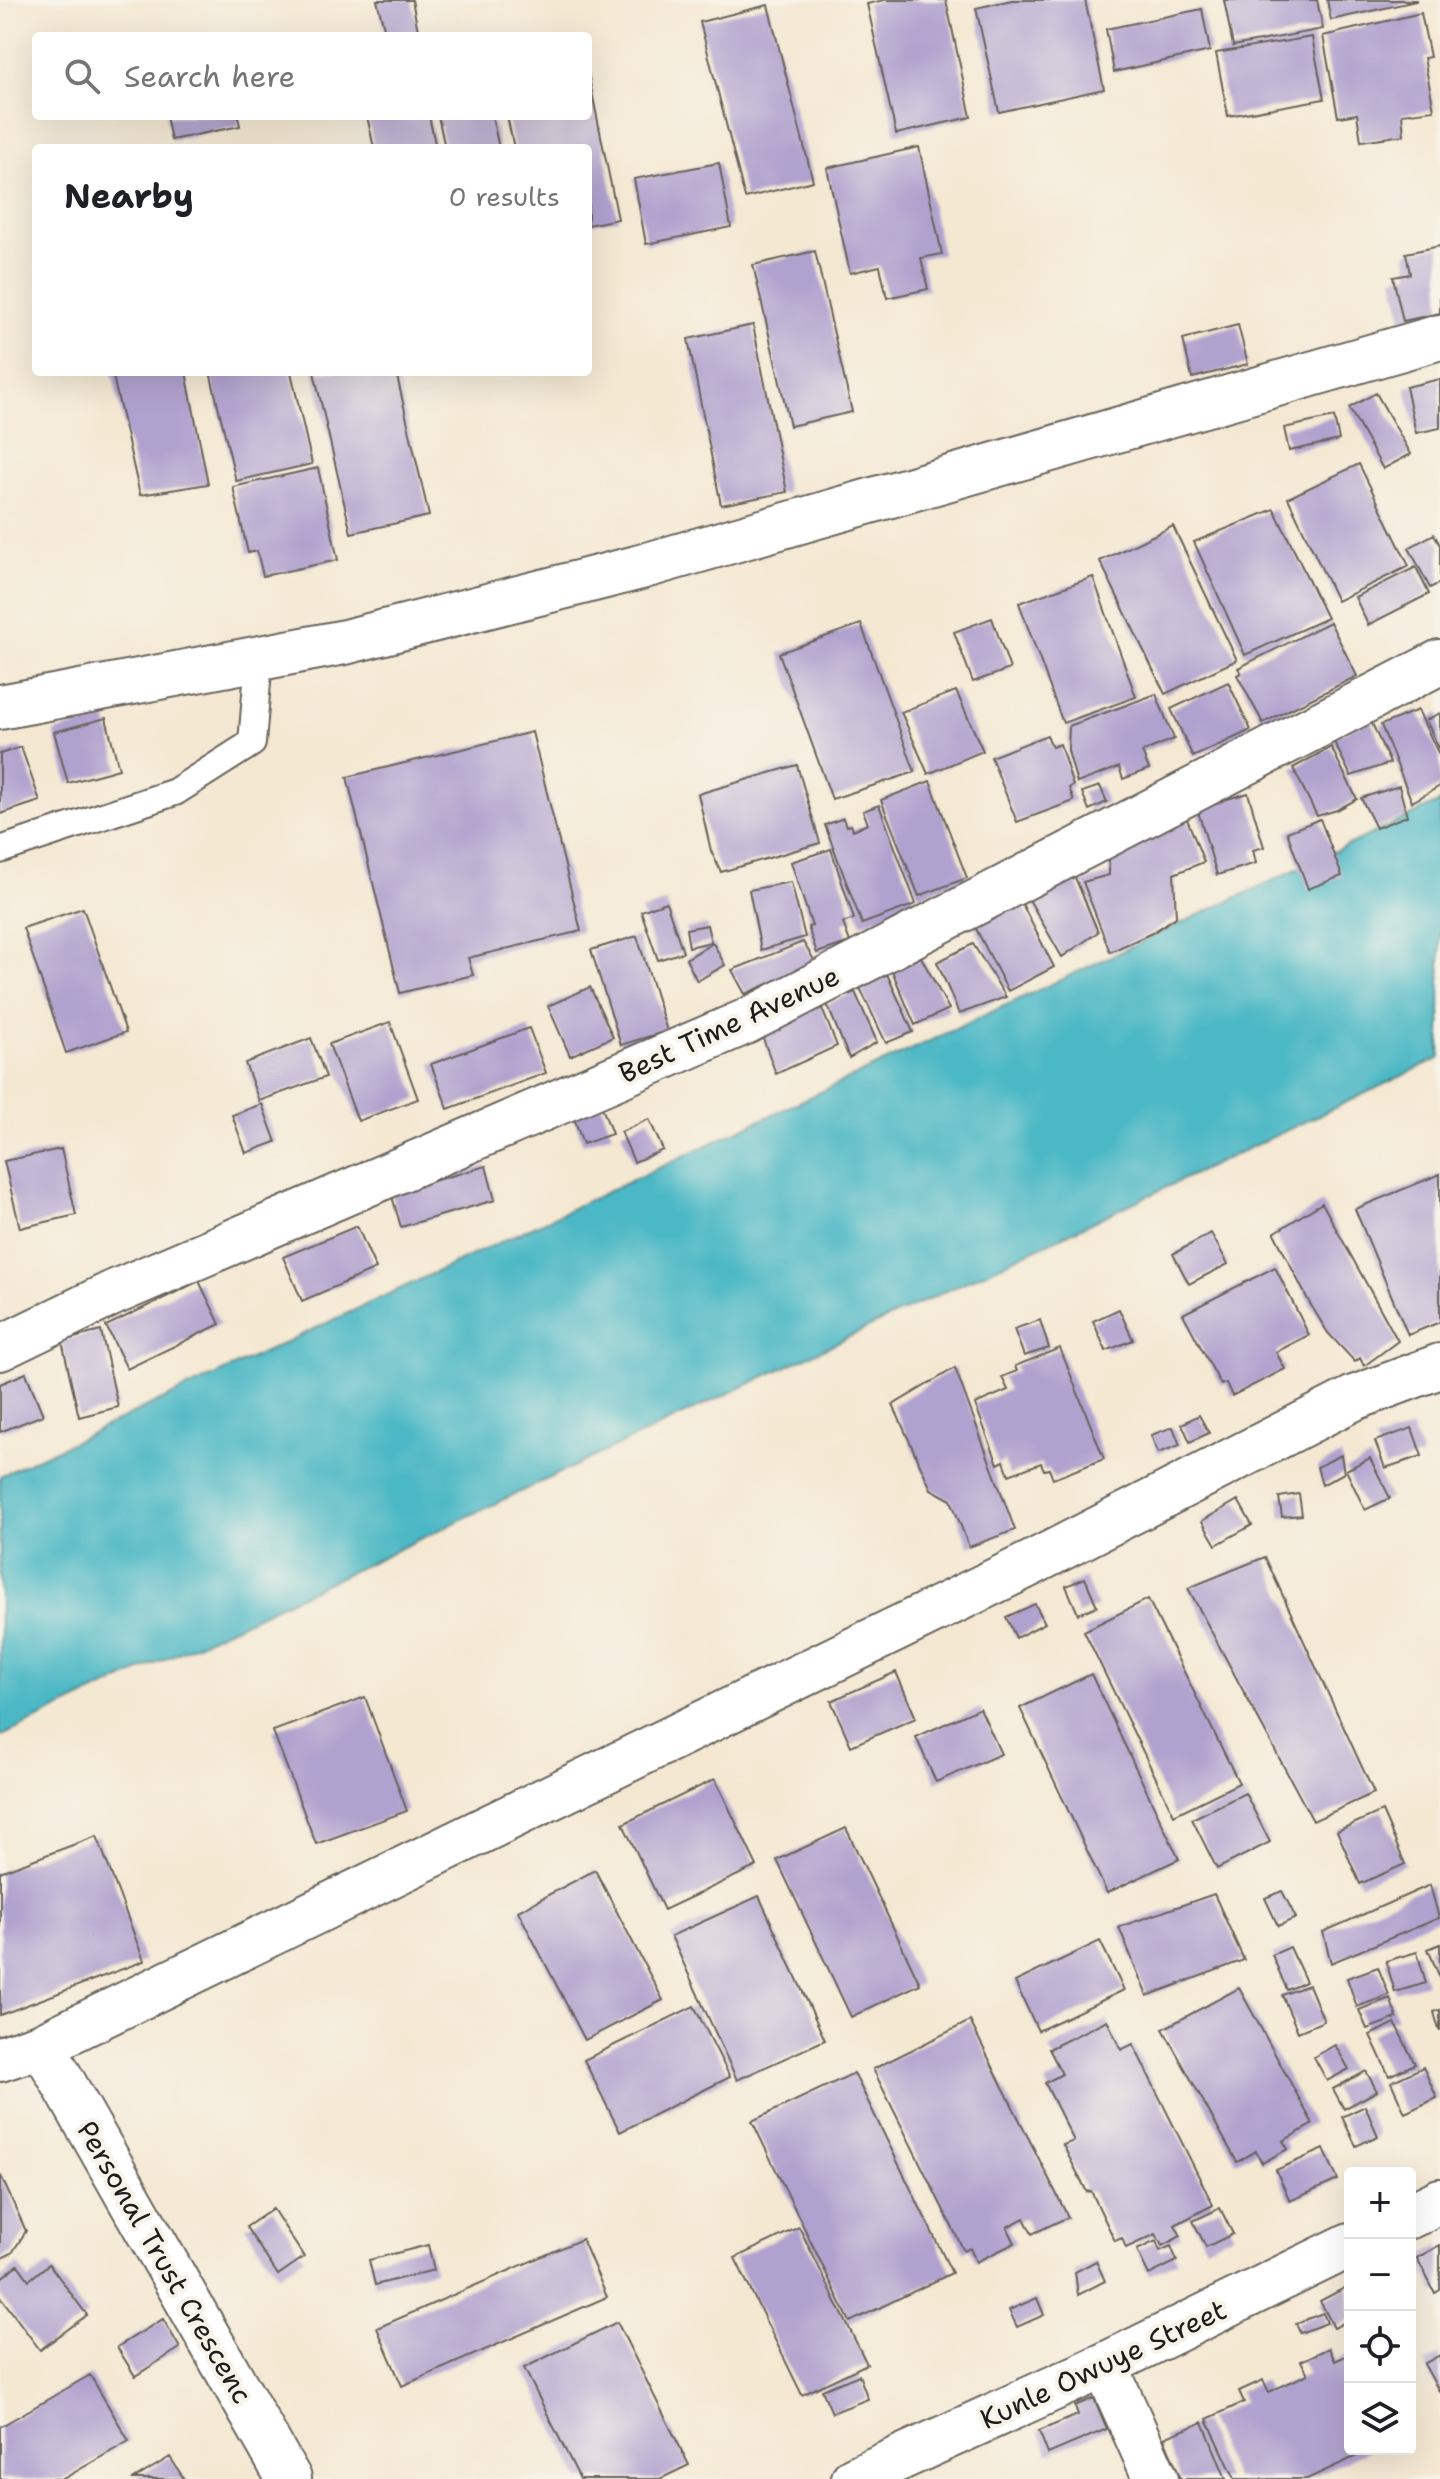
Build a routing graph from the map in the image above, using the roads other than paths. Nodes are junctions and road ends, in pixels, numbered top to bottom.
1 (1440, 337) edge
2 (259, 658) junction
3 (1440, 662) edge
4 (0, 707) edge
5 (0, 850) edge
6 (0, 1348) edge
7 (1440, 1366) edge
8 (42, 2045) junction
9 (0, 2059) edge
10 (1440, 2201) edge
11 (1416, 2213) edge
12 (1344, 2248) edge
13 (1105, 2365) junction
14 (289, 2479) edge
15 (854, 2479) edge
16 (1156, 2479) edge

1 - 2 street
2 - 4 street
2 - 5 lane
3 - 6 street, Best Time Avenue
7 - 8 street
8 - 9 street
8 - 14 street, Personal Trust Crescenc
10 - 11 street
12 - 13 street, Kunle Owuye Street
13 - 15 street, Kunle Owuye Street
13 - 16 street

